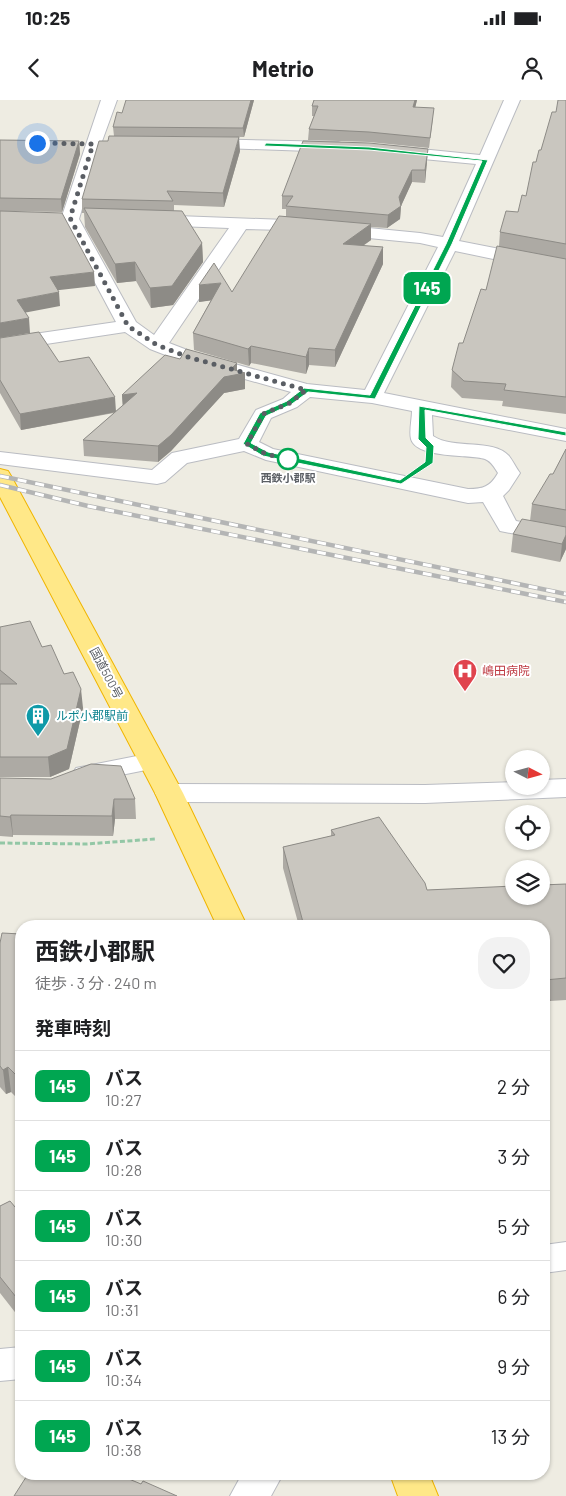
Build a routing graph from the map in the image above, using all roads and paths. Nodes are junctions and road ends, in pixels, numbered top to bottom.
1 (109, 100) edge
2 (512, 100) edge
3 (74, 144) edge
4 (93, 144) junction
5 (112, 144) edge
6 (181, 144) edge
7 (351, 148) edge
8 (379, 150) edge
9 (485, 160) junction
10 (62, 218) junction
11 (90, 219) edge
12 (137, 220) edge
13 (242, 222) junction
14 (449, 244) junction
15 (566, 268) edge
16 (128, 326) junction
17 (157, 345) junction
18 (0, 346) edge
19 (306, 390) junction
20 (372, 397) junction
21 (422, 408) junction
22 (566, 435) edge
23 (247, 444) junction
24 (0, 458) edge
25 (427, 459) junction
26 (0, 476) edge
27 (401, 482) junction
28 (491, 495) junction
29 (566, 538) edge
30 (152, 761) junction
31 (61, 785) edge
32 (566, 788) edge
33 (169, 793) junction
34 (160, 839) dead end
35 (0, 843) edge
36 (229, 920) edge
37 (566, 1256) edge
38 (550, 1257) edge
39 (15, 1364) edge
40 (0, 1365) edge
41 (259, 1480) edge
42 (412, 1480) edge
43 (250, 1496) edge
44 (418, 1496) edge

1 - 4 street
2 - 9 street
3 - 4 street
4 - 5 street
4 - 10 street
6 - 7 street
8 - 9 street
9 - 14 street
10 - 11 street
10 - 16 street
12 - 13 street
13 - 14 street
13 - 17 street
14 - 15 street
14 - 20 street
16 - 17 street
16 - 18 street
17 - 19 street
19 - 20 street
19 - 23 street
20 - 21 street
21 - 22 street
21 - 25 street
23 - 24 street
23 - 27 street
25 - 27 street
25 - 28 street
26 - 30 highway, 国道500号
27 - 28 street
28 - 29 street
30 - 31 street
30 - 33 highway, 国道500号
32 - 33 street
33 - 36 highway, 国道500号
34 - 35 path
37 - 38 street
39 - 40 street
41 - 43 street
42 - 44 highway

